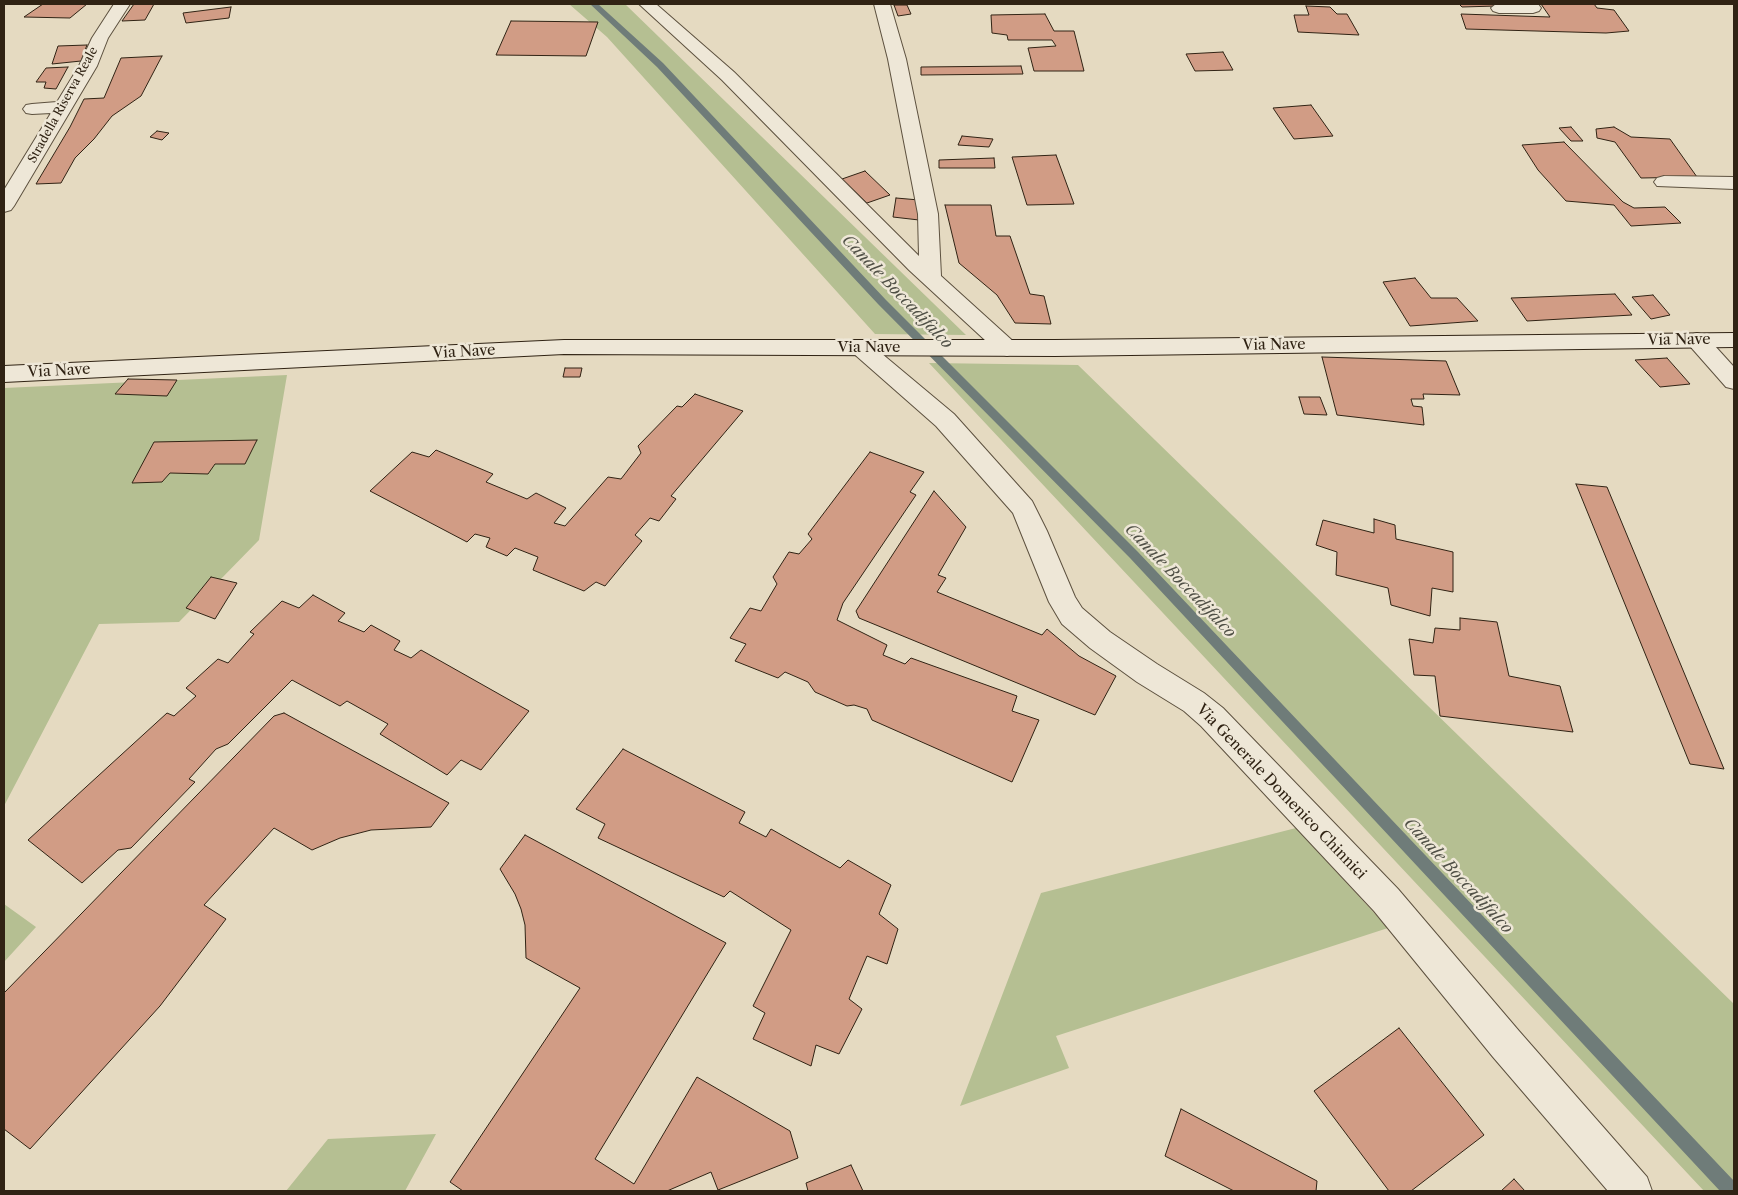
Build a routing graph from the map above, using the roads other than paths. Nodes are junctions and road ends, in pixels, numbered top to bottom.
1 (122, 4) edge
2 (647, 4) edge
3 (882, 4) edge
4 (1529, 4) edge
5 (1499, 8) dead end
6 (63, 107) junction
7 (32, 109) dead end
8 (1664, 182) dead end
9 (1734, 183) edge
10 (4, 206) edge
11 (930, 277) junction
12 (1697, 340) junction
13 (1734, 340) edge
14 (872, 348) junction
15 (1007, 348) junction
16 (4, 374) edge
17 (1734, 381) edge
18 (1633, 1191) edge

1 - 6 street, Stradella Riserva Reale
2 - 11 street
3 - 11 street
4 - 5 street
6 - 7 street
6 - 10 street, Stradella Riserva Reale
8 - 9 street
11 - 15 street
12 - 13 street, Via Nave
12 - 15 street, Via Nave
12 - 17 street
14 - 15 street, Via Nave
14 - 16 street, Via Nave
14 - 18 street, Via Generale Domenico Chinnici

